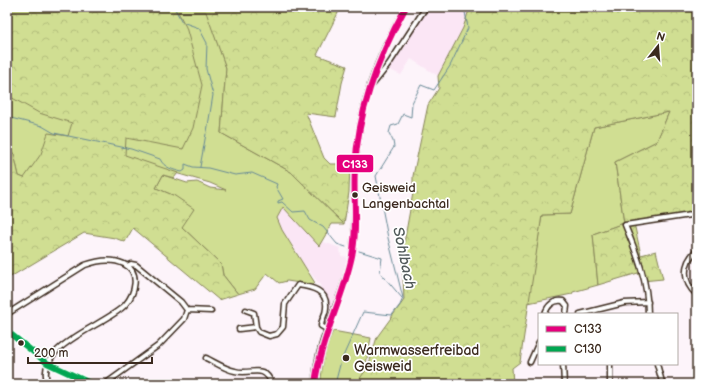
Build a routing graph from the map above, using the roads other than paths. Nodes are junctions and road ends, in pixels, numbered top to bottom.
1 (406, 7) edge
2 (426, 7) edge
3 (367, 92) junction
4 (697, 214) edge
5 (697, 250) edge
6 (127, 266) junction
7 (697, 295) edge
8 (648, 302) junction
9 (187, 310) junction
10 (246, 310) dead end
11 (211, 311) dead end
12 (546, 313) edge
13 (566, 313) edge
14 (584, 313) edge
15 (648, 313) edge
16 (7, 314) edge
17 (256, 327) junction
18 (239, 329) dead end
19 (328, 330) junction
20 (7, 331) edge
21 (538, 344) edge
22 (206, 358) dead end
23 (530, 362) dead end
24 (47, 363) junction
25 (563, 365) edge
26 (610, 365) edge
27 (657, 365) edge
28 (660, 383) edge
29 (48, 384) edge
30 (92, 384) edge
31 (105, 384) edge
32 (272, 384) edge
33 (315, 384) edge
34 (564, 384) edge
35 (610, 384) edge
36 (667, 384) edge

1 - 3 street
2 - 3 street
3 - 19 street
4 - 8 street
5 - 7 street
6 - 9 street
6 - 16 street
6 - 24 street
8 - 14 street
8 - 15 street
9 - 11 street
9 - 31 street
10 - 17 street
12 - 13 street
17 - 18 street
17 - 19 street
19 - 33 street
20 - 24 street
21 - 23 street
22 - 32 street
24 - 29 street
24 - 30 street
25 - 34 street
26 - 35 street
27 - 28 street
28 - 36 street

